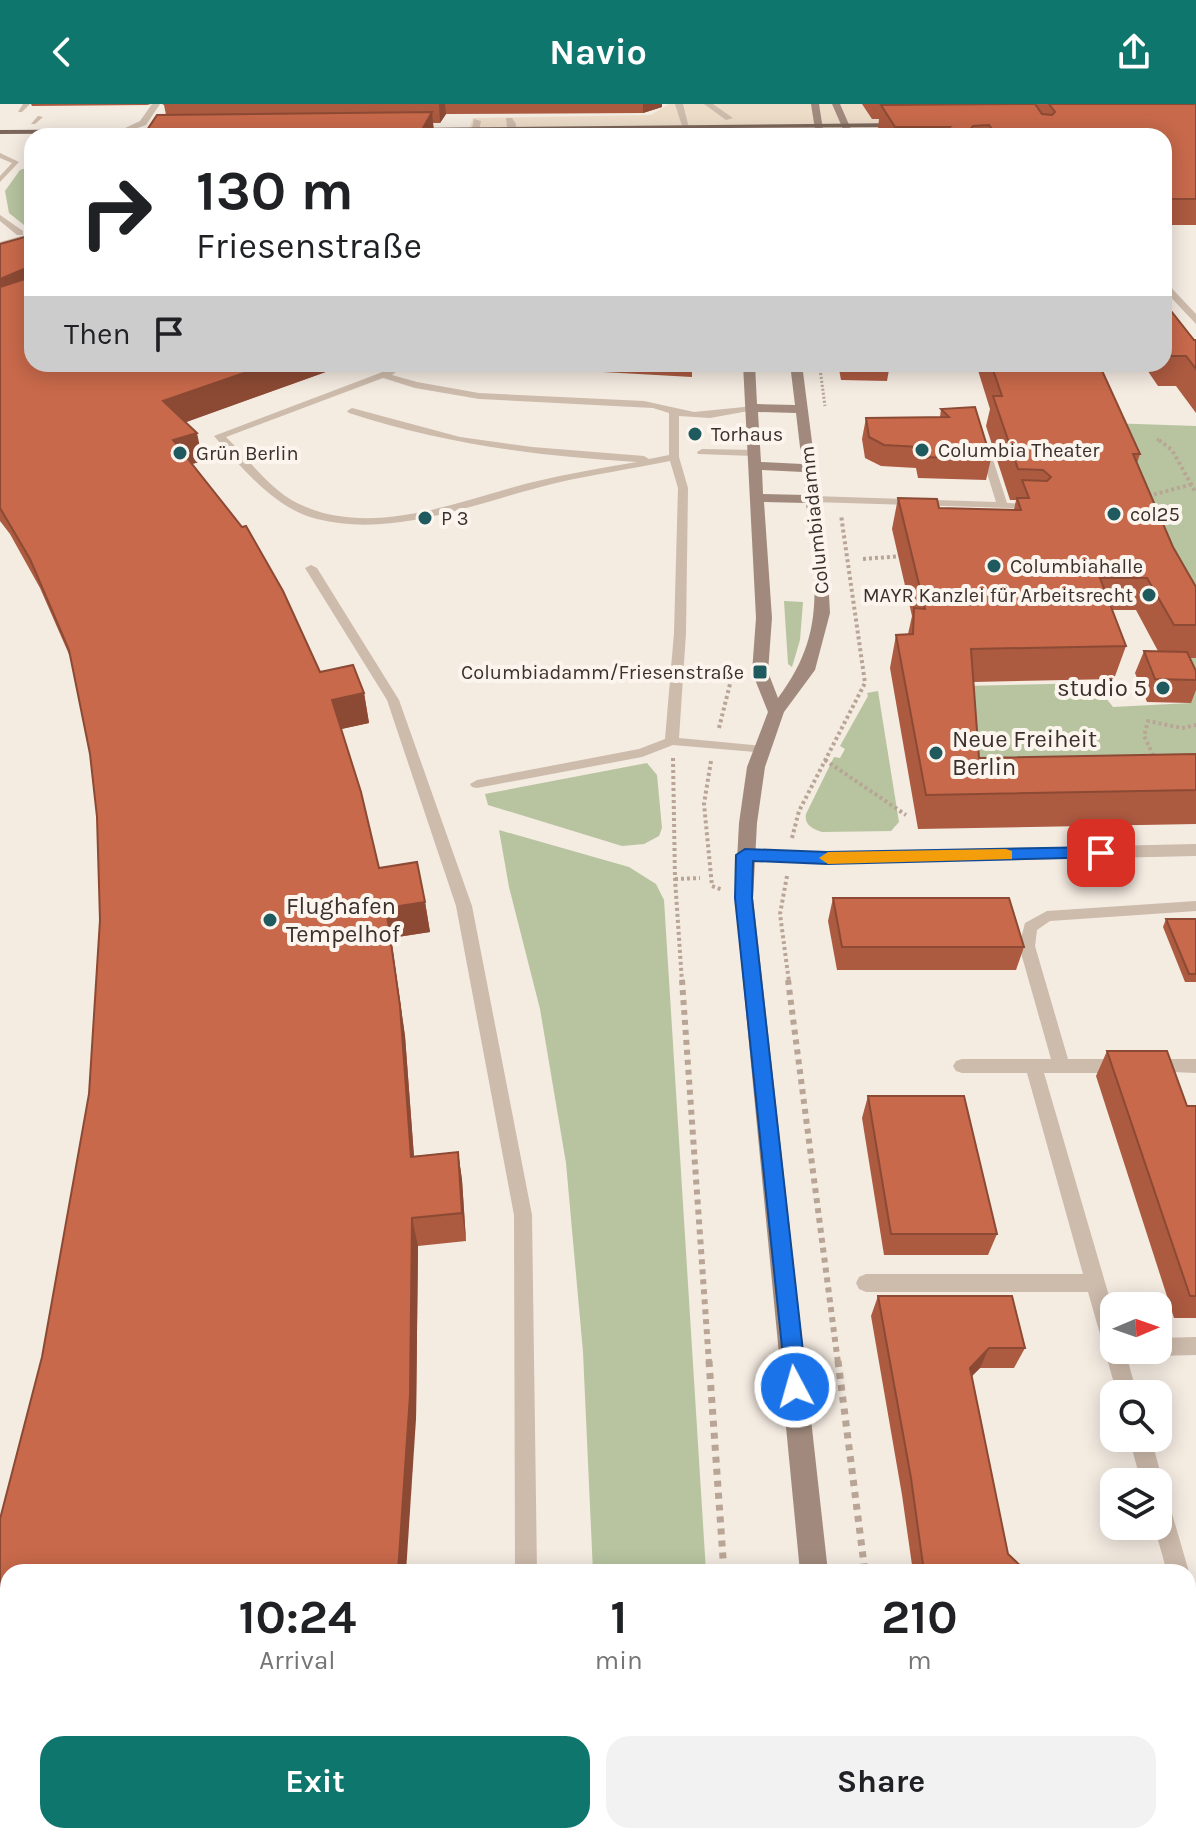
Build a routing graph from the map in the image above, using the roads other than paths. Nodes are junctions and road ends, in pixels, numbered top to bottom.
1 (27, 104) edge
2 (679, 104) edge
3 (708, 104) edge
4 (815, 104) edge
5 (836, 104) edge
6 (154, 107) edge
7 (132, 110) dead end
8 (20, 111) dead end
9 (729, 118) junction
10 (910, 120) edge
11 (818, 121) junction
12 (845, 121) junction
13 (685, 122) junction
14 (0, 123) edge
15 (143, 123) junction
16 (402, 125) edge
17 (133, 128) edge
18 (174, 128) edge
19 (457, 128) edge
20 (511, 128) edge
21 (819, 128) edge
22 (847, 128) edge
23 (0, 132) edge
24 (24, 132) edge
25 (0, 155) edge
26 (0, 162) edge
27 (20, 162) junction
28 (0, 180) edge
29 (0, 217) edge
30 (20, 233) dead end
31 (24, 237) edge
32 (0, 244) edge
33 (1172, 292) edge
34 (1196, 321) edge
35 (390, 372) edge
36 (749, 372) edge
37 (797, 372) edge
38 (383, 375) junction
39 (751, 408) junction
40 (802, 409) junction
41 (352, 411) dead end
42 (674, 411) junction
43 (978, 427) edge
44 (702, 452) dead end
45 (674, 457) junction
46 (660, 460) junction
47 (755, 460) junction
48 (809, 468) junction
49 (757, 498) junction
50 (813, 499) junction
51 (1002, 505) junction
52 (1035, 507) edge
53 (311, 568) dead end
54 (776, 712) junction
55 (672, 741) junction
56 (763, 750) junction
57 (477, 784) dead end
58 (1196, 850) edge
59 (745, 855) junction
60 (1196, 906) edge
61 (962, 1066) dead end
62 (1034, 1066) junction
63 (1061, 1066) junction
64 (1196, 1066) edge
65 (866, 1283) dead end
66 (1095, 1283) junction
67 (1100, 1300) edge
68 (1196, 1346) edge
69 (1172, 1347) edge
70 (1169, 1540) edge
71 (526, 1564) edge
72 (813, 1564) edge
73 (1176, 1564) edge

1 - 8 lane
2 - 13 street
3 - 9 street
4 - 11 main road
5 - 12 main road
6 - 7 lane
6 - 15 street
9 - 11 main road
9 - 13 main road
10 - 12 main road
11 - 12 main road
11 - 13 main road
11 - 21 main road
12 - 22 main road
13 - 20 main road
14 - 15 main road
15 - 17 street
15 - 18 main road
16 - 19 main road
23 - 24 main road
25 - 27 lane
26 - 27 lane
27 - 28 lane
29 - 30 lane
31 - 32 lane
33 - 34 street
35 - 38 lane
36 - 39 main road
37 - 40 main road, Columbiadamm
38 - 42 lane
38 - 46 lane
39 - 40 main road
39 - 42 lane
39 - 47 main road
40 - 48 main road, Columbiadamm
41 - 46 lane
42 - 45 lane
43 - 51 lane
44 - 47 lane
45 - 46 lane
45 - 55 lane
47 - 48 main road
47 - 49 main road
48 - 50 main road, Columbiadamm
49 - 50 main road
49 - 54 main road
50 - 51 lane
50 - 54 main road, Columbiadamm
51 - 52 lane
53 - 71 lane
54 - 56 main road, Columbiadamm
55 - 56 lane
55 - 57 lane
56 - 59 main road, Columbiadamm
58 - 59 street
59 - 72 main road, Columbiadamm
60 - 63 lane
61 - 62 lane
62 - 63 lane
62 - 66 lane
63 - 64 lane
65 - 66 lane
66 - 67 lane
68 - 69 lane
70 - 73 lane

